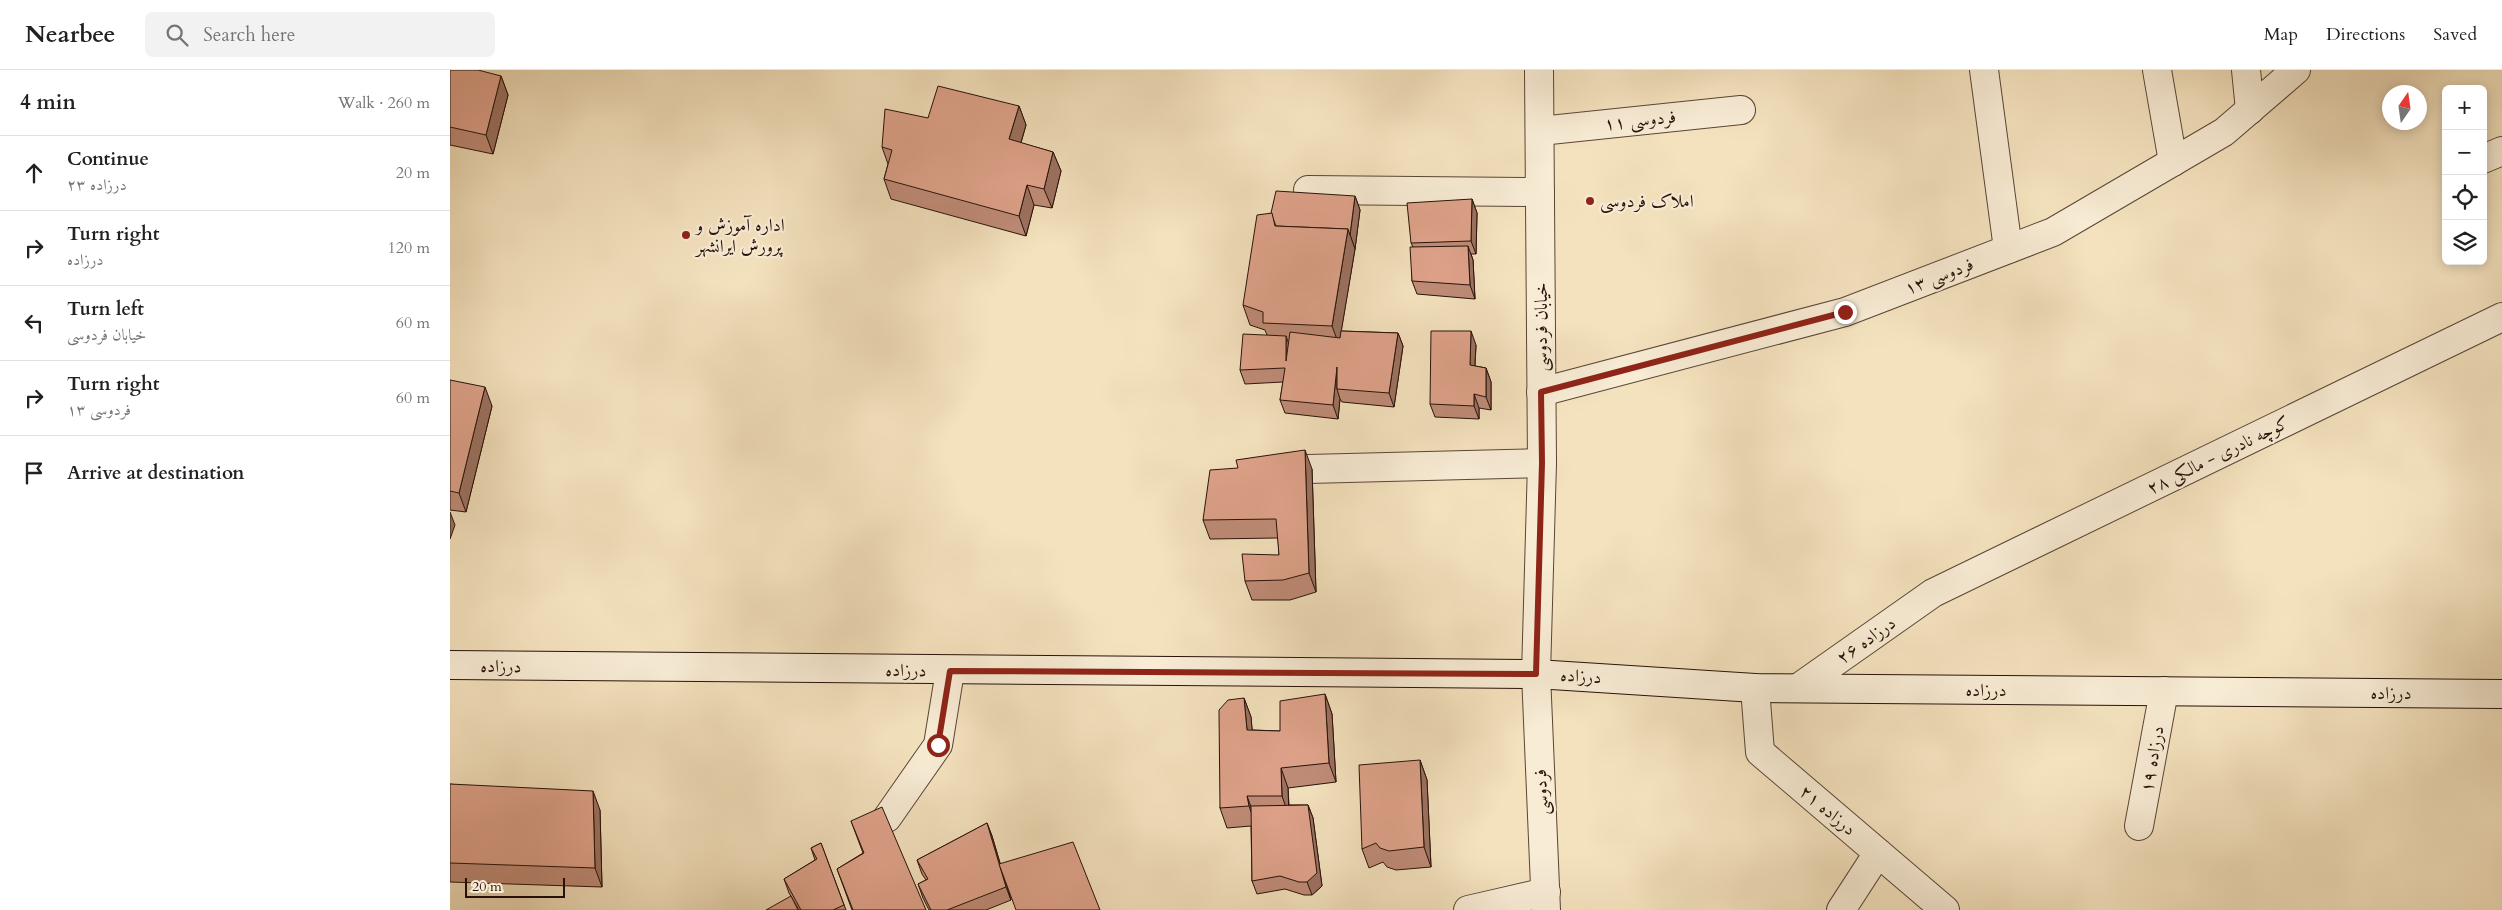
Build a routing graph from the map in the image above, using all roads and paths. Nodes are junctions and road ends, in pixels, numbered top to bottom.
1 (1539, 70) edge
2 (1984, 70) edge
3 (2158, 70) edge
4 (2246, 70) edge
5 (2296, 70) edge
6 (1741, 110) dead end
7 (2250, 110) junction
8 (1540, 131) junction
9 (2502, 151) edge
10 (2487, 157) edge
11 (2172, 162) junction
12 (1308, 190) dead end
13 (1540, 192) junction
14 (2008, 249) junction
15 (2502, 317) edge
16 (1541, 392) junction
17 (1542, 463) junction
18 (1308, 469) edge
19 (1934, 593) joint
20 (450, 665) edge
21 (950, 671) junction
22 (1536, 674) junction
23 (1755, 688) junction
24 (1798, 688) junction
25 (2164, 691) junction
26 (2502, 694) edge
27 (887, 818) edge
28 (2139, 826) dead end
29 (1878, 852) junction
30 (1546, 901) edge
31 (1468, 910) edge
32 (1842, 910) edge
33 (1945, 910) edge

1 - 8 street, خیابان فردوسی
2 - 14 street
3 - 11 street
4 - 7 street
5 - 7 street, فردوسی ۱۳
6 - 8 street, فردوسی ۱۱
7 - 11 street, فردوسی ۱۳
8 - 13 street, خیابان فردوسی
9 - 10 street
11 - 14 street, فردوسی ۱۳
12 - 13 street
13 - 16 street, خیابان فردوسی
14 - 16 street, فردوسی ۱۳
15 - 19 street, کوچه نادری - مالکی ۲۸
16 - 17 street, خیابان فردوسی
17 - 18 street
17 - 22 street, خیابان فردوسی
19 - 24 street, درزاده ۲۶
20 - 21 street, درزاده
21 - 22 street, درزاده
21 - 27 street
22 - 23 street, درزاده
22 - 30 street, فردوسی
23 - 24 street, درزاده
23 - 29 street, درزاده ۲۱
24 - 25 street, درزاده
25 - 26 street, درزاده
25 - 28 street, درزاده ۱۹
29 - 32 street
29 - 33 street, درزاده ۲۱
30 - 31 street

